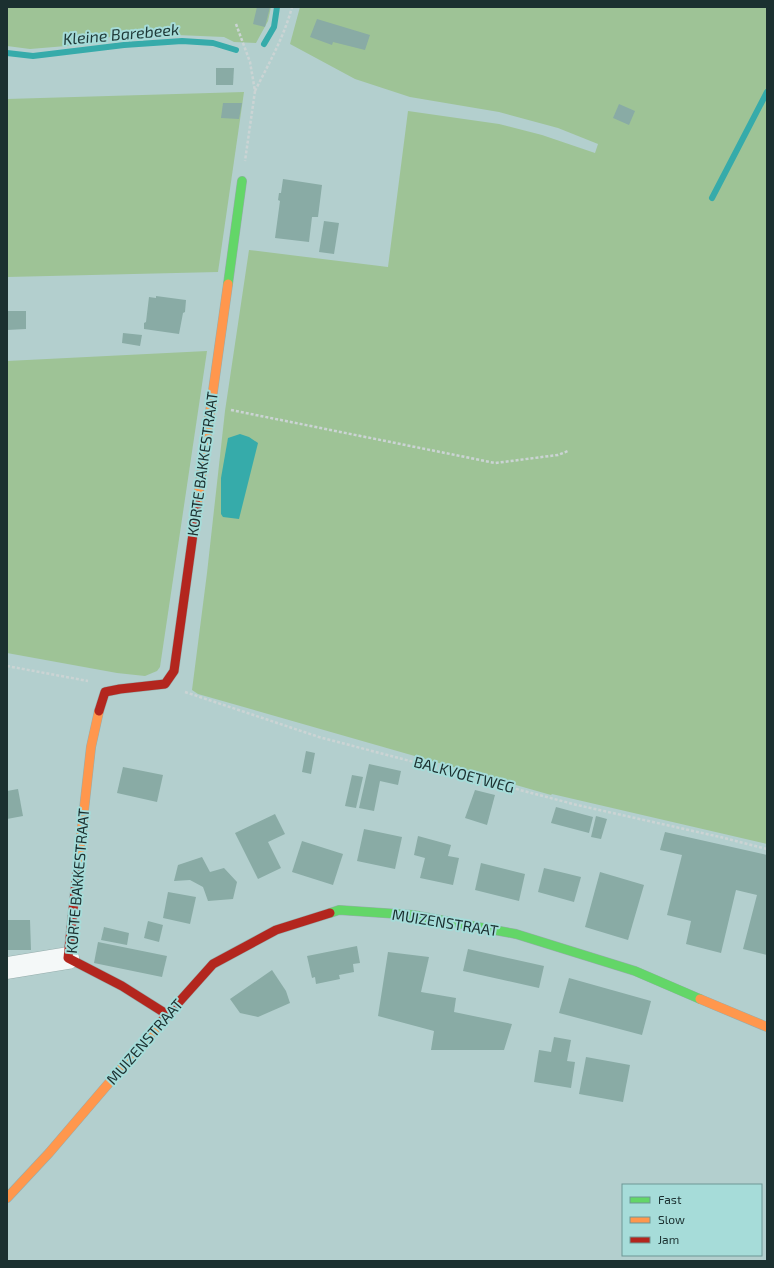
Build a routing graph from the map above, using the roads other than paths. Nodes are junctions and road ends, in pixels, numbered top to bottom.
1 (242, 181) road end
2 (68, 958) junction
3 (7, 968) edge
4 (168, 1015) junction
5 (767, 1027) edge
6 (7, 1198) edge

1 - 2 street, KORTE BAKKESTRAAT
2 - 3 street
2 - 4 street, KORTE BAKKESTRAAT
4 - 5 street, MUIZENSTRAAT
4 - 6 street, MUIZENSTRAAT

